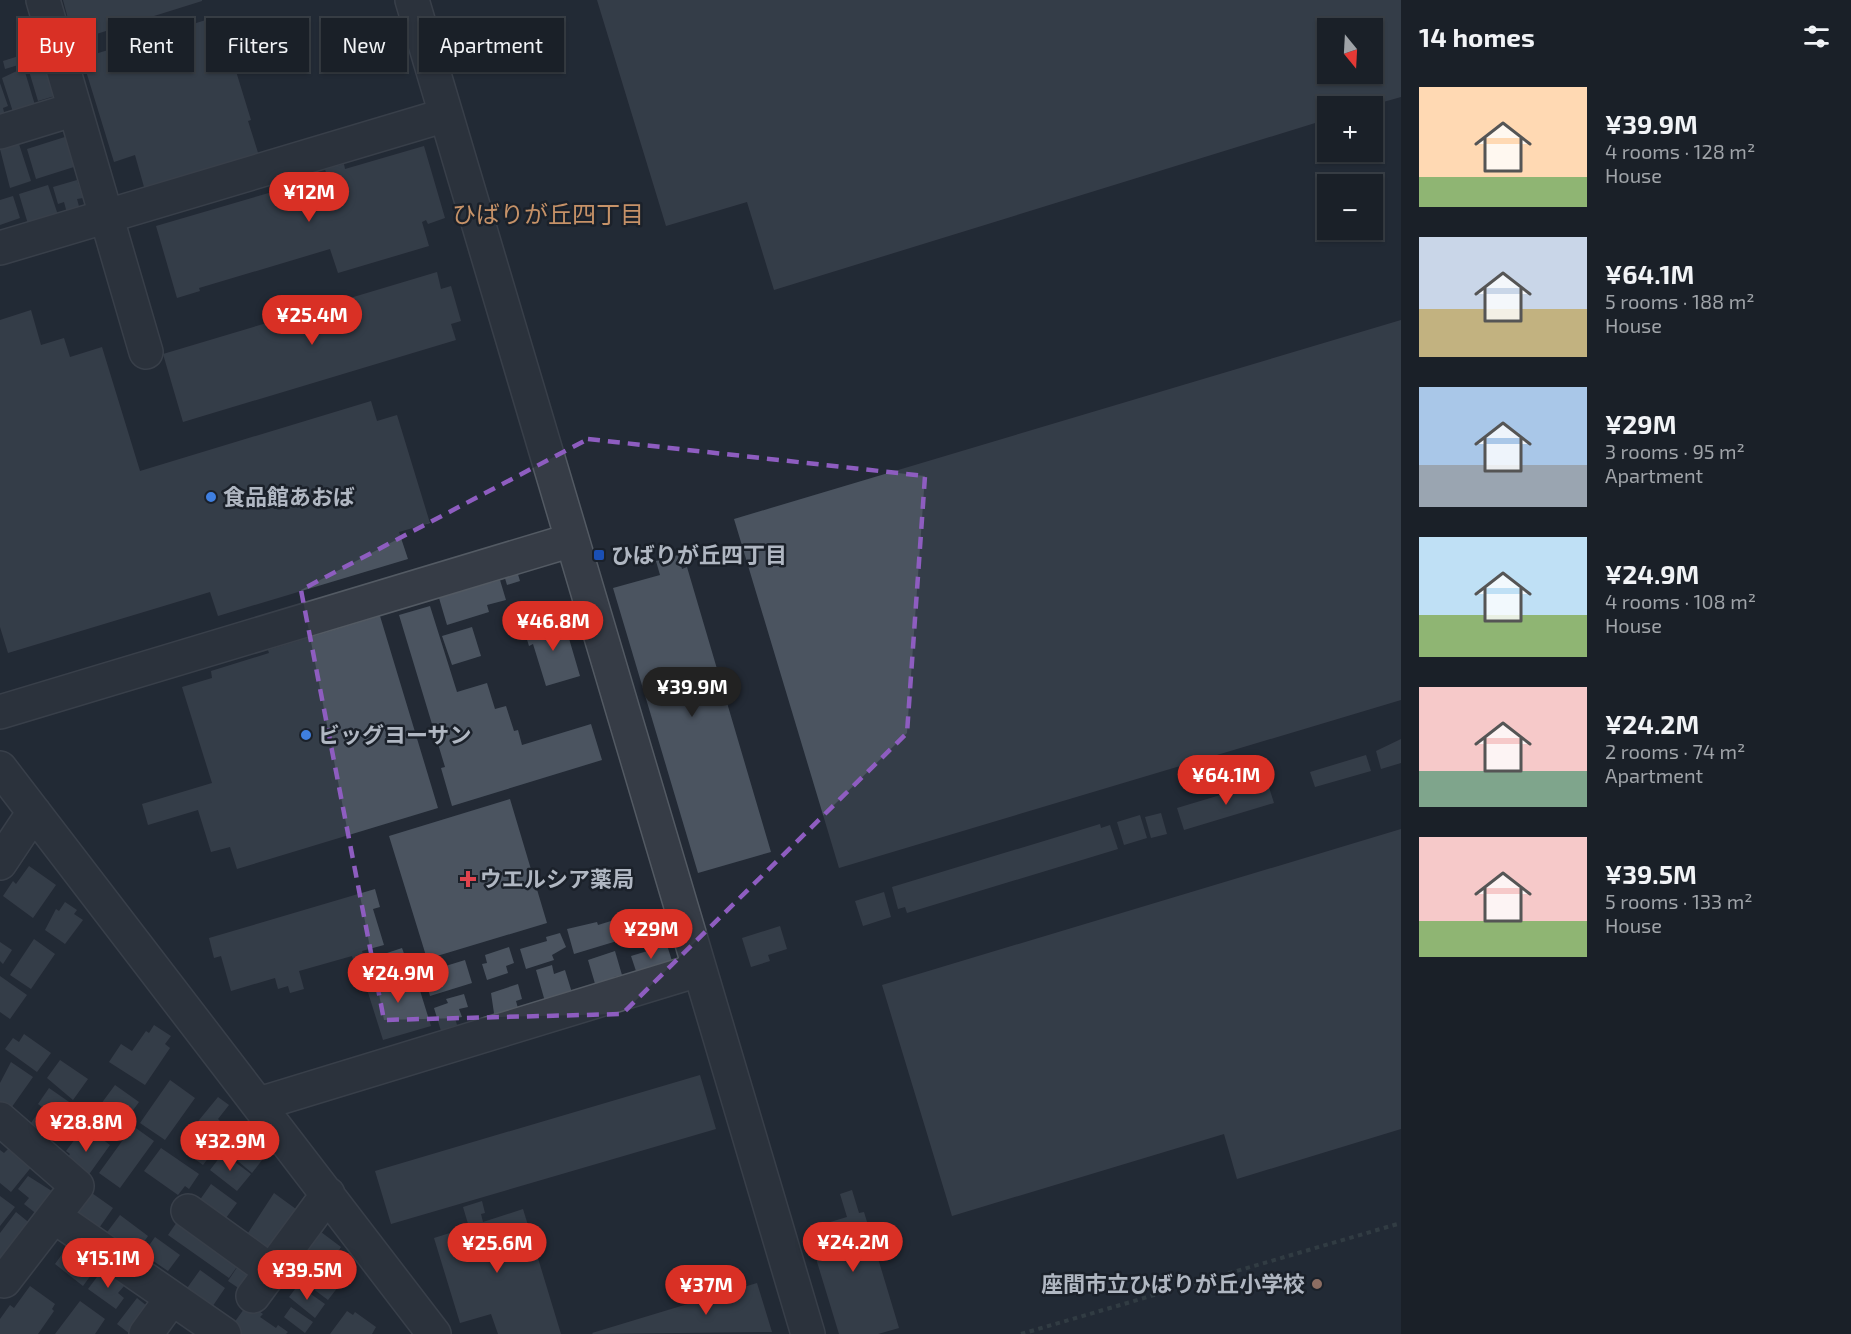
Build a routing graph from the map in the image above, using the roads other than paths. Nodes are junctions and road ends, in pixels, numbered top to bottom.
1 (43, 0) edge
2 (412, 0) edge
3 (75, 109) junction
4 (446, 115) junction
5 (0, 132) edge
6 (106, 216) junction
7 (0, 248) edge
8 (146, 352) dead end
9 (572, 540) junction
10 (0, 712) edge
11 (0, 768) edge
12 (34, 812) junction
13 (0, 863) edge
14 (698, 970) junction
15 (259, 1104) junction
16 (0, 1119) edge
17 (328, 1194) junction
18 (188, 1211) dead end
19 (55, 1217) junction
20 (0, 1277) edge
21 (172, 1298) junction
22 (146, 1334) edge
23 (224, 1334) edge
24 (434, 1334) edge
25 (808, 1334) edge

1 - 3 street
2 - 4 street
3 - 5 street
3 - 6 street
4 - 6 street
4 - 9 street
6 - 7 street
6 - 8 street
9 - 10 street
9 - 14 street
11 - 12 street
12 - 13 street
12 - 15 street
14 - 15 street
14 - 25 street
15 - 17 street
16 - 19 street
17 - 18 street
17 - 24 street
19 - 20 street
19 - 21 street
21 - 22 street
21 - 23 street

